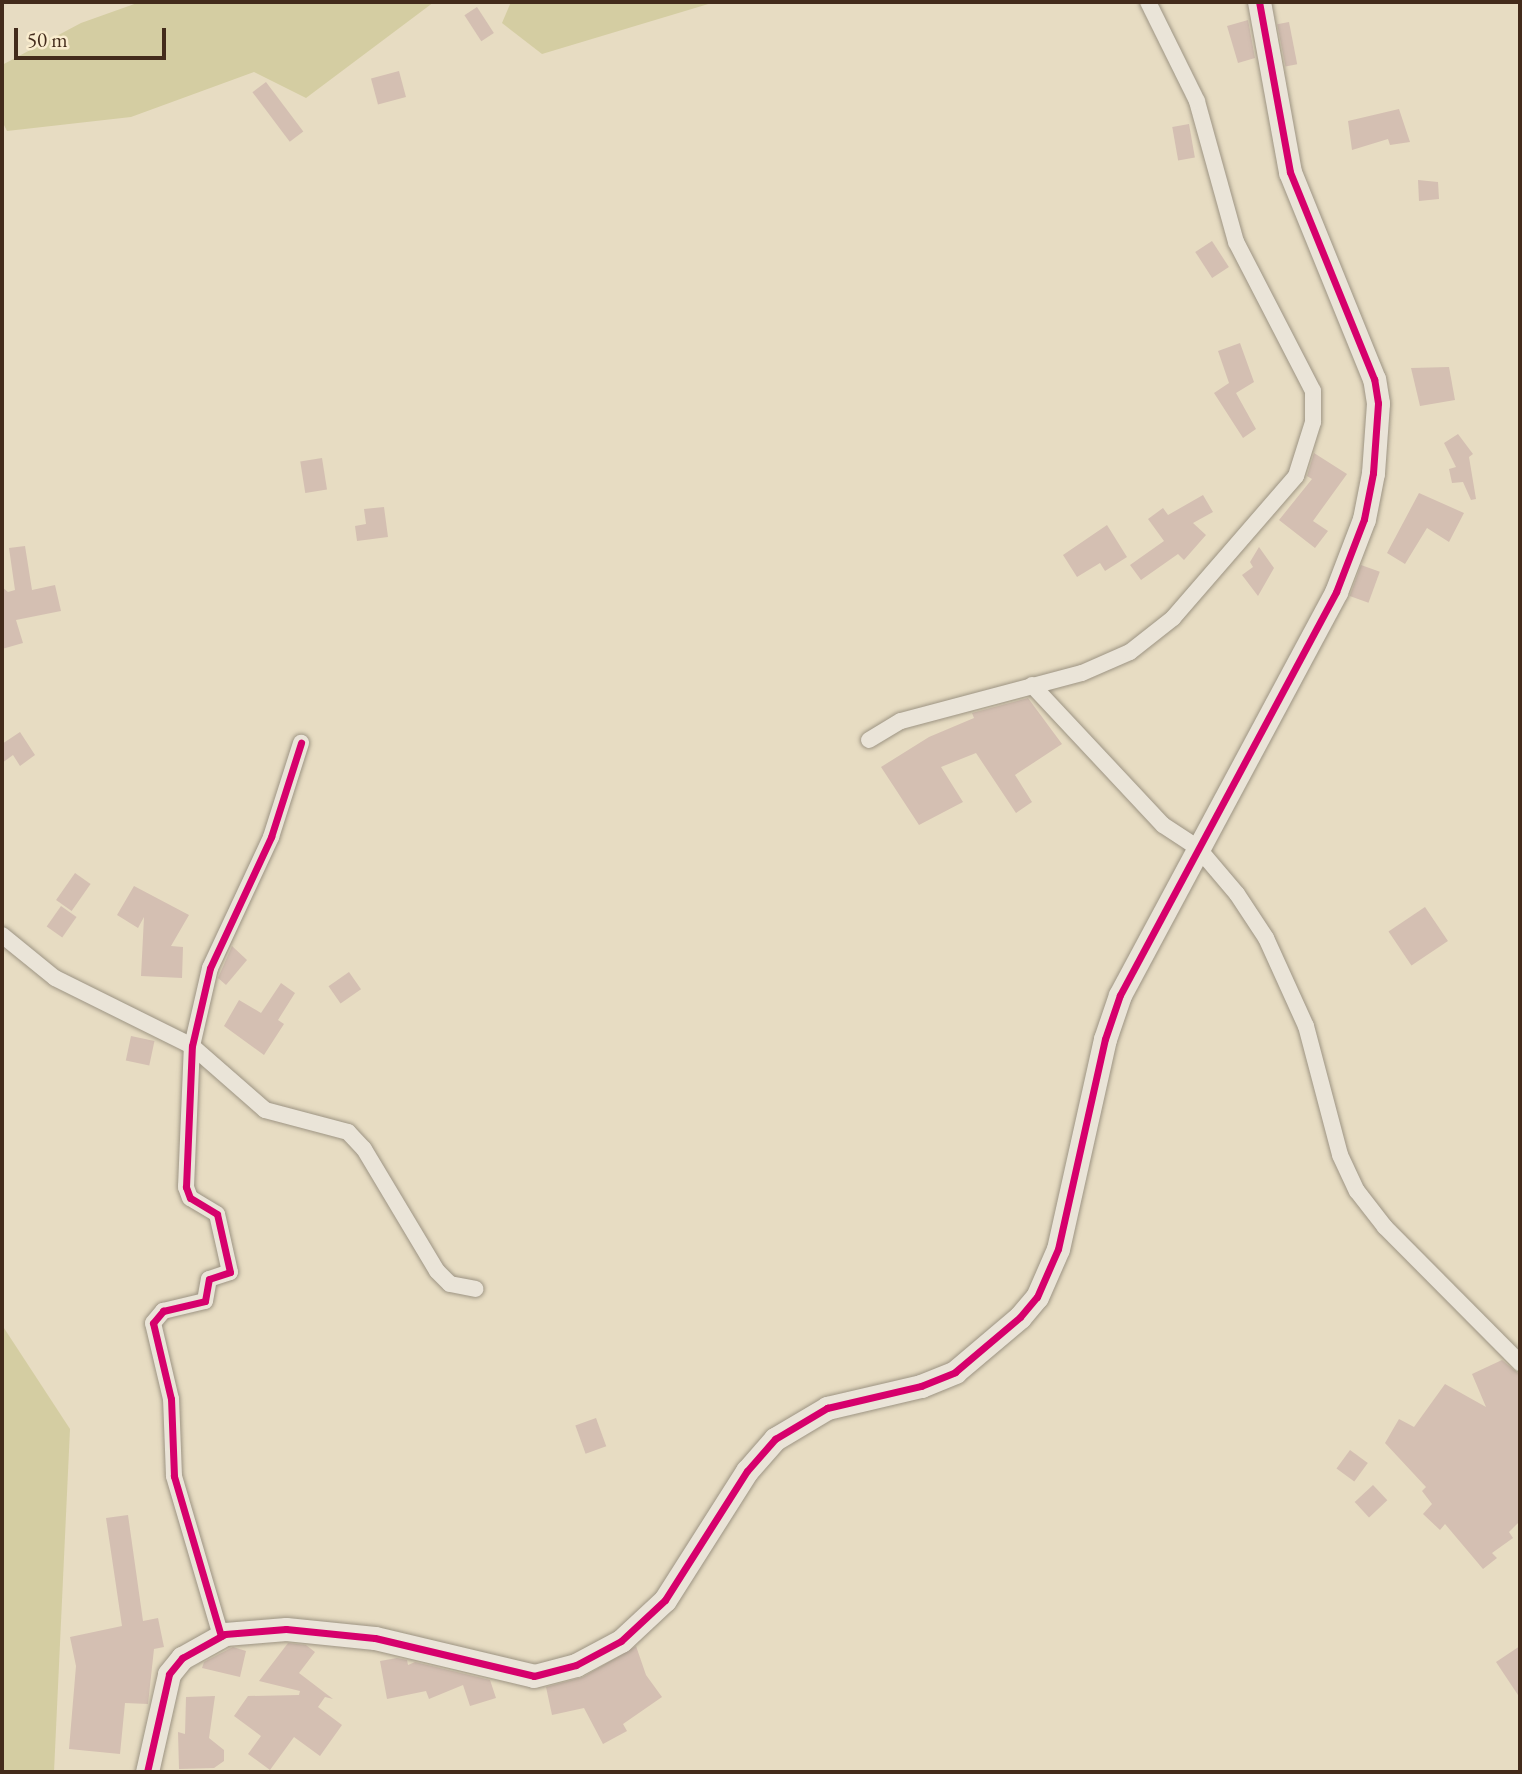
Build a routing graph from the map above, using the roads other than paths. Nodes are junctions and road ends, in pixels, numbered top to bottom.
1 (1148, 2) edge
2 (1259, 2) edge
3 (1032, 685) junction
4 (869, 740) dead end
5 (301, 743) dead end
6 (1198, 848) junction
7 (2, 935) edge
8 (192, 1046) junction
9 (476, 1289) dead end
10 (1520, 1363) edge
11 (221, 1636) junction
12 (147, 1772) edge

1 - 3 street
2 - 6 street
3 - 4 street
3 - 6 street
5 - 8 street
6 - 10 street
6 - 11 street
7 - 8 street
8 - 9 street
8 - 11 street
11 - 12 street

